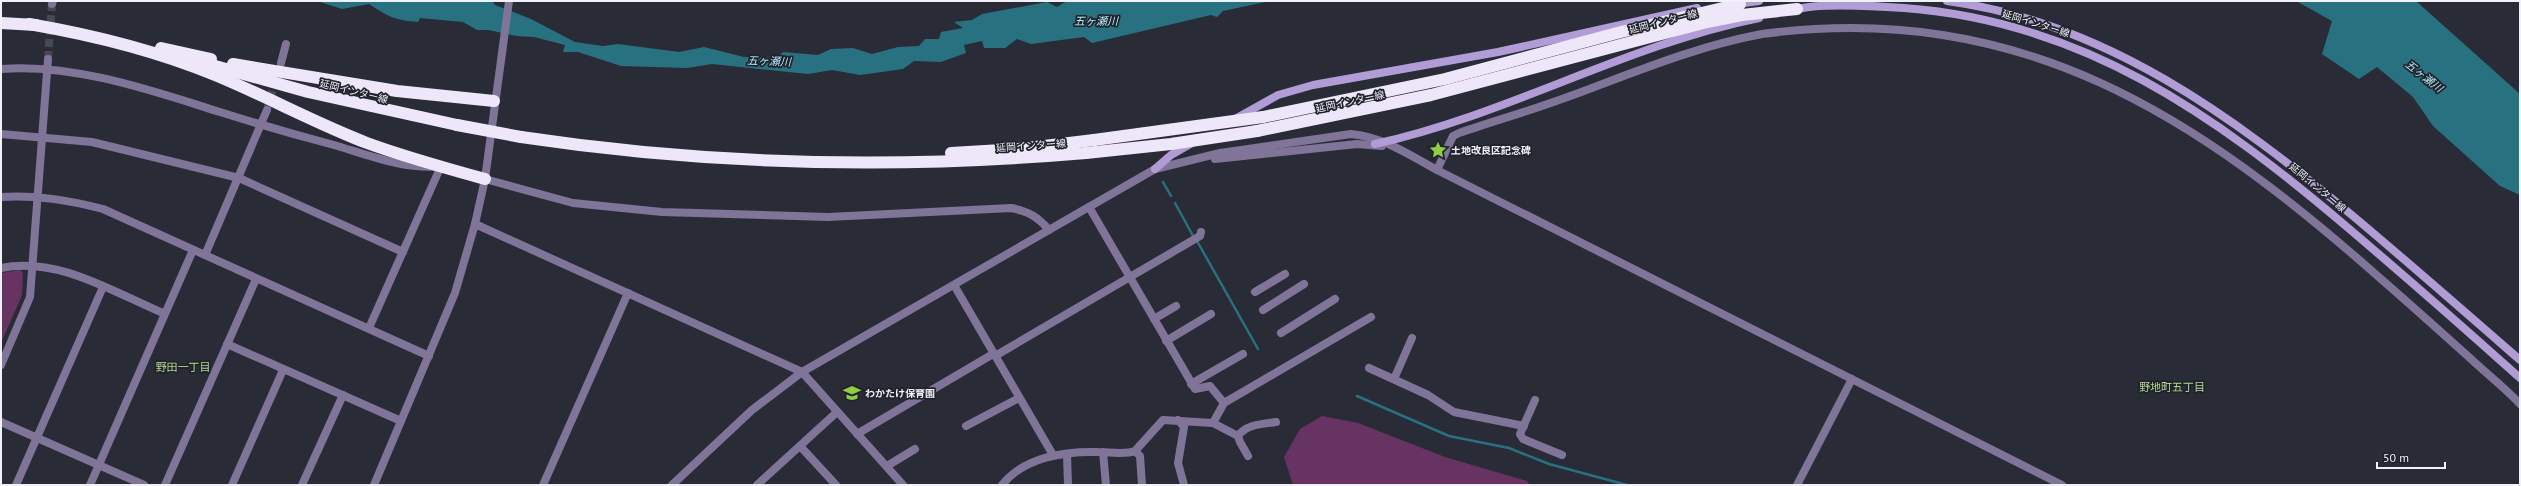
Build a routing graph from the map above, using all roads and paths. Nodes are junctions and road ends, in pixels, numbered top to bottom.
1 (509, 1) edge
2 (1759, 1) edge
3 (1947, 1) edge
4 (1740, 4) junction
5 (1798, 9) junction
6 (1, 23) edge
7 (29, 24) junction
8 (138, 43) junction
9 (286, 44) dead end
10 (48, 59) tunnel mouth
11 (281, 63) dead end
12 (1, 69) edge
13 (47, 71) junction
14 (494, 101) junction
15 (267, 110) tunnel mouth
16 (262, 125) junction
17 (1, 134) edge
18 (42, 136) junction
19 (1386, 142) junction
20 (1375, 144) junction
21 (706, 156) junction
22 (1415, 158) junction
23 (1178, 163) junction
24 (440, 166) junction
25 (1156, 169) junction
26 (1437, 170) junction
27 (239, 178) junction
28 (485, 179) junction
29 (38, 196) junction
30 (1, 197) edge
31 (1089, 207) junction
32 (476, 224) junction
33 (1049, 230) junction
34 (1202, 232) dead end
35 (193, 250) junction
36 (403, 252) junction
37 (205, 255) junction
38 (32, 265) junction
39 (1, 268) edge
40 (1284, 274) dead end
41 (1129, 276) junction
42 (256, 279) junction
43 (1304, 284) dead end
44 (954, 285) junction
45 (103, 287) junction
46 (1255, 292) dead end
47 (628, 293) junction
48 (1335, 299) dead end
49 (1176, 306) dead end
50 (1263, 310) dead end
51 (163, 313) junction
52 (1211, 314) dead end
53 (1371, 317) dead end
54 (1154, 319) junction
55 (369, 328) junction
56 (1280, 333) dead end
57 (1412, 338) dead end
58 (1166, 341) junction
59 (227, 344) junction
60 (1243, 354) dead end
61 (994, 355) junction
62 (429, 356) junction
63 (2520, 360) edge
64 (1, 365) edge
65 (1369, 368) dead end
66 (284, 370) junction
67 (802, 372) junction
68 (2520, 378) edge
69 (1394, 379) junction
70 (1852, 379) junction
71 (1191, 384) junction
72 (342, 395) junction
73 (1019, 398) junction
74 (1535, 400) dead end
75 (1224, 403) junction
76 (2520, 404) edge
77 (837, 412) junction
78 (1178, 420) junction
79 (401, 421) junction
80 (1, 422) edge
81 (1276, 422) dead end
82 (1212, 423) junction
83 (966, 426) dead end
84 (1524, 426) junction
85 (857, 434) junction
86 (1238, 436) junction
87 (36, 438) junction
88 (800, 446) junction
89 (915, 449) dead end
90 (1135, 451) junction
91 (1103, 452) junction
92 (1067, 454) junction
93 (1052, 455) junction
94 (1562, 455) dead end
95 (1248, 456) dead end
96 (99, 465) junction
97 (887, 466) junction
98 (16, 485) edge
99 (90, 485) edge
100 (144, 485) edge
101 (165, 485) edge
102 (232, 485) edge
103 (302, 485) edge
104 (374, 485) edge
105 (543, 485) edge
106 (672, 485) edge
107 (757, 485) edge
108 (836, 485) edge
109 (904, 485) edge
110 (1002, 485) edge
111 (1068, 485) edge
112 (1106, 485) edge
113 (1142, 485) edge
114 (1184, 485) edge
115 (1798, 485) edge
116 (2062, 485) edge

1 - 14 street
2 - 4 main road, 延岡インター線
3 - 63 main road, 延岡インター線
4 - 21 highway, 延岡インター線, bridge
4 - 25 main road
5 - 19 main road
5 - 21 highway, 延岡インター線, bridge
5 - 68 main road, 延岡インター線
6 - 7 highway, 延岡インター線
7 - 8 highway, 延岡インター線
7 - 24 highway
8 - 14 highway
8 - 21 highway, 延岡インター線, bridge
9 - 11 street
10 - 13 street
12 - 13 street
13 - 16 street
13 - 18 street
14 - 28 street
15 - 16 street
16 - 24 street
16 - 27 street
17 - 18 street
18 - 27 street
18 - 29 street
19 - 20 main road
19 - 22 street
19 - 23 street
20 - 22 street
20 - 23 street
22 - 26 street
23 - 25 street
24 - 28 highway
24 - 36 street
25 - 31 street
26 - 70 street
26 - 76 street
27 - 36 street
27 - 37 street
28 - 32 street
28 - 33 street
29 - 30 street
29 - 35 street
29 - 38 street
31 - 33 street
31 - 41 street
32 - 47 street
32 - 62 street
33 - 44 street
34 - 41 street
35 - 37 street
35 - 51 street
36 - 55 street
37 - 42 street
38 - 39 street
38 - 45 street
38 - 64 street
40 - 46 street
41 - 54 street
41 - 61 street
42 - 55 street
42 - 59 street
43 - 50 street
44 - 61 street
44 - 67 street
45 - 51 street
45 - 87 street
47 - 67 street
47 - 105 street
48 - 56 street
49 - 54 street
51 - 96 street
52 - 58 street
53 - 75 street
54 - 58 street
55 - 62 street
57 - 69 street
58 - 71 street
59 - 66 street
59 - 101 street
60 - 71 street
61 - 73 street
61 - 85 street
62 - 79 street
65 - 69 street
66 - 72 street
66 - 102 street
67 - 77 street
67 - 106 street
69 - 84 street
70 - 115 street
70 - 116 street
71 - 75 street
72 - 79 street
72 - 103 street
73 - 83 street
73 - 93 street
74 - 84 street
75 - 82 street
77 - 85 street
77 - 88 street
78 - 82 street
78 - 90 street
78 - 114 street
79 - 104 street
80 - 87 street
81 - 86 street
82 - 86 street
84 - 94 street
85 - 97 street
86 - 95 street
87 - 96 street
87 - 98 street
88 - 107 street
88 - 108 street
89 - 97 street
90 - 91 street
90 - 113 street
91 - 92 street
91 - 112 street
92 - 93 street
92 - 111 street
93 - 110 street
96 - 99 street
96 - 100 street
97 - 109 street

